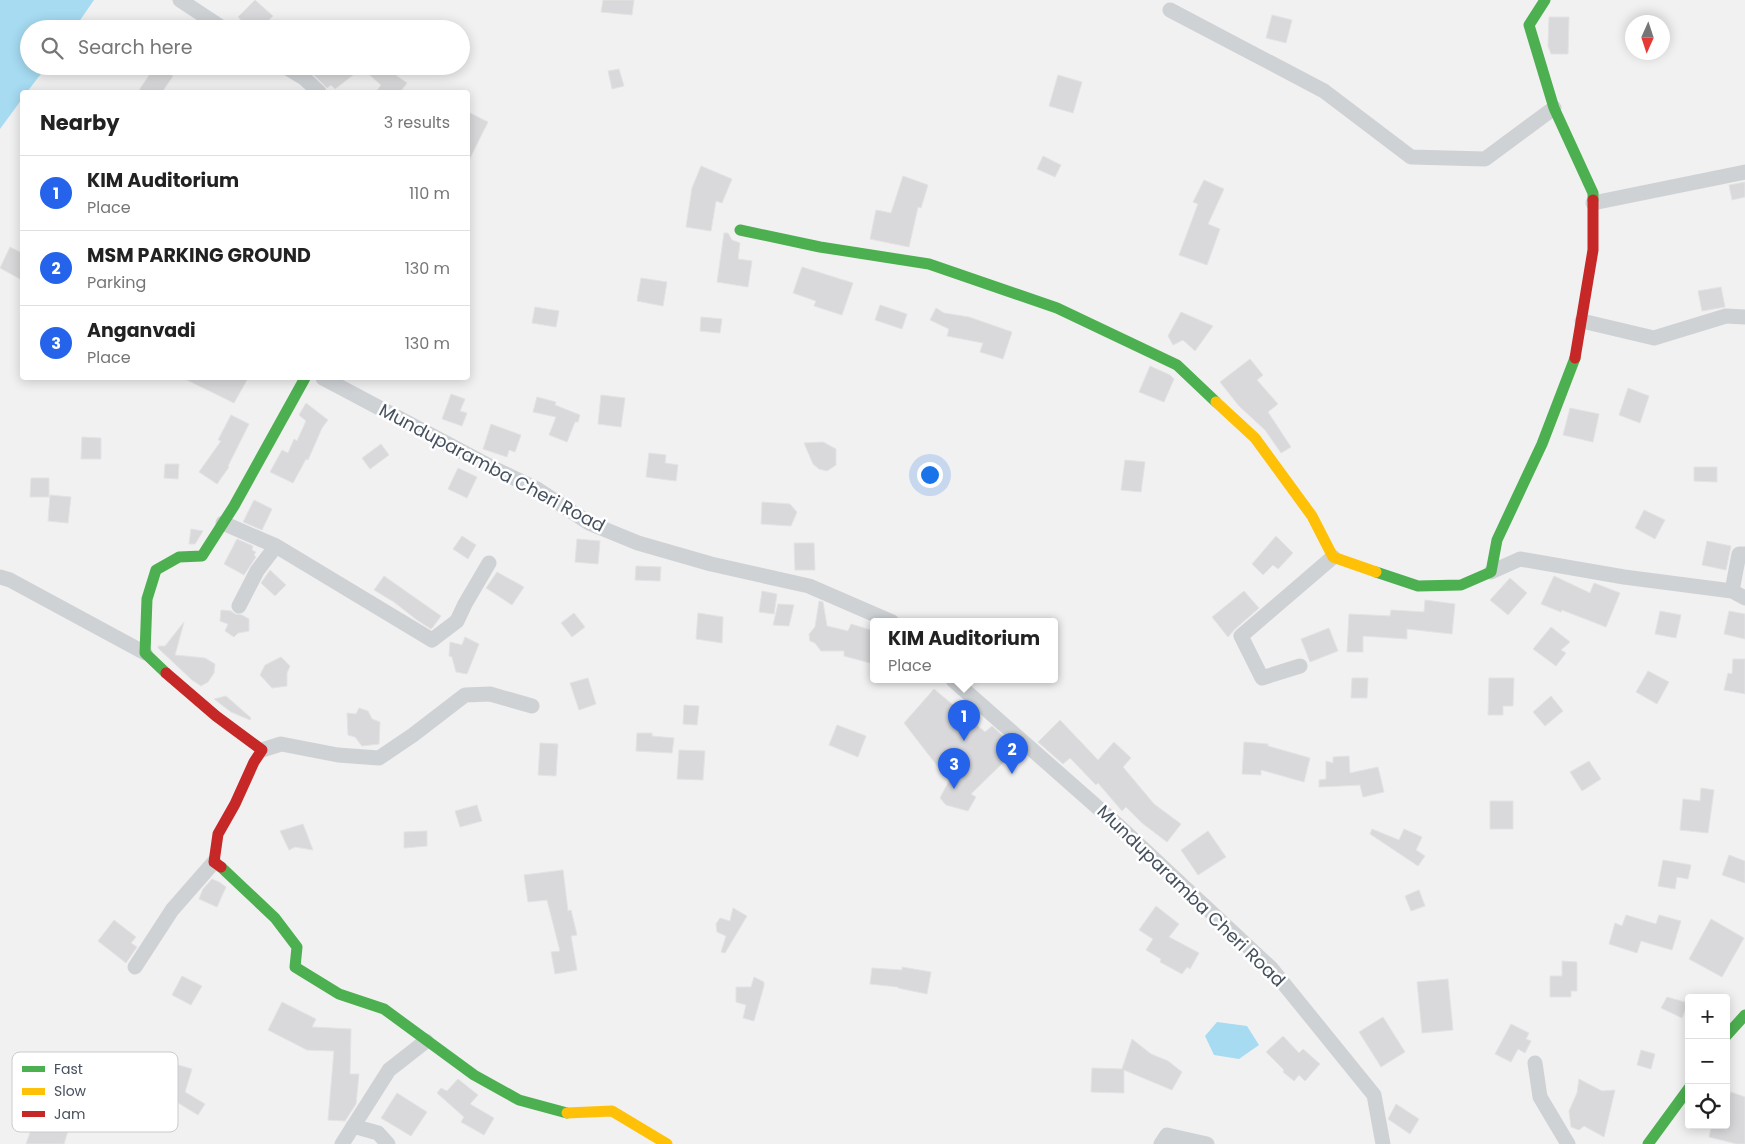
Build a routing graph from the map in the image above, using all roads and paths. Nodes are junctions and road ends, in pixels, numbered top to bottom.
1 (180, 0) edge
2 (1545, 0) edge
3 (1170, 10) dead end
4 (210, 20) edge
5 (299, 75) edge
6 (317, 90) edge
7 (1554, 108) junction
8 (1745, 172) edge
9 (1597, 199) junction
10 (740, 230) dead end
11 (1745, 317) edge
12 (1582, 321) junction
13 (304, 380) edge
14 (327, 380) edge
15 (223, 523) junction
16 (276, 546) junction
17 (1745, 554) edge
18 (1333, 557) junction
19 (490, 563) dead end
20 (1491, 572) junction
21 (0, 577) edge
22 (1738, 594) edge
23 (239, 606) dead end
24 (883, 618) edge
25 (145, 653) junction
26 (1300, 666) dead end
27 (956, 683) edge
28 (532, 706) dead end
29 (262, 750) junction
30 (214, 862) junction
31 (135, 967) dead end
32 (1745, 1015) edge
33 (1730, 1032) edge
34 (426, 1041) junction
35 (1535, 1063) dead end
36 (1685, 1093) edge
37 (354, 1126) junction
38 (342, 1144) edge
39 (388, 1144) edge
40 (667, 1144) edge
41 (1161, 1144) edge
42 (1207, 1144) edge
43 (1382, 1144) edge
44 (1568, 1144) edge
45 (1648, 1144) edge

1 - 4 street
2 - 7 street
3 - 7 street
5 - 6 street
7 - 9 street
8 - 9 street
9 - 12 street
10 - 18 street
11 - 12 street
12 - 20 street
13 - 15 street
14 - 24 street, Munduparamba Cheri Road
15 - 16 street
15 - 25 street
16 - 19 street
16 - 23 street
17 - 22 street
18 - 20 street
18 - 26 street
20 - 22 street
21 - 25 street
25 - 29 street
27 - 43 street, Munduparamba Cheri Road
28 - 29 street
29 - 30 street
30 - 31 street
30 - 34 street
32 - 33 street
34 - 37 street
34 - 40 street
35 - 44 street
36 - 45 street
37 - 38 street
37 - 39 street
41 - 42 street

